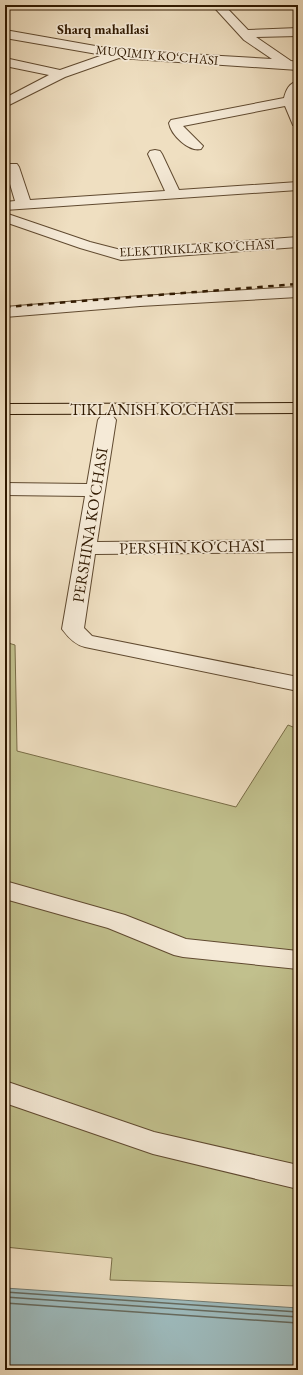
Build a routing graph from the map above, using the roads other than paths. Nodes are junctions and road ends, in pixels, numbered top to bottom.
1 (218, 5) edge
2 (298, 32) edge
3 (5, 34) edge
4 (245, 34) junction
5 (118, 54) junction
6 (5, 62) edge
7 (292, 65) edge
8 (61, 74) junction
9 (298, 85) edge
10 (289, 101) junction
11 (5, 104) edge
12 (298, 122) edge
13 (196, 146) dead end
14 (155, 154) dead end
15 (12, 167) dead end
16 (298, 186) edge
17 (174, 194) junction
18 (24, 205) junction
19 (5, 206) edge
20 (5, 216) edge
21 (22, 222) junction
22 (5, 231) edge
23 (298, 242) edge
24 (298, 292) edge
25 (5, 312) edge
26 (298, 408) edge
27 (5, 409) edge
28 (298, 419) edge
29 (5, 420) edge
30 (107, 420) junction
31 (5, 489) edge
32 (96, 490) junction
33 (298, 546) edge
34 (87, 548) junction
35 (298, 684) edge
36 (5, 890) edge
37 (298, 960) edge
38 (5, 1092) edge
39 (298, 1177) edge

1 - 4 street, MUQIMIY KO‘CHASI
2 - 4 street
3 - 5 street, MUQIMIY KO‘CHASI
4 - 7 street, MUQIMIY KO‘CHASI
5 - 7 street, MUQIMIY KO‘CHASI
5 - 8 street
6 - 8 street
8 - 11 street
9 - 10 street
10 - 12 street
10 - 13 street
14 - 17 street
15 - 18 street
16 - 17 street
17 - 18 street
18 - 19 street
20 - 21 street, ELEKTIRIKLAR KO'CHASI
21 - 22 street
21 - 23 street, ELEKTIRIKLAR KO'CHASI
24 - 25 street
26 - 27 main road, TIKLANISH KO'CHASI
28 - 30 main road
29 - 30 main road
30 - 32 street, PERSHINA KO'CHASI
31 - 32 street
32 - 34 street, PERSHINA KO'CHASI
33 - 34 street, PERSHIN KO'CHASI
34 - 35 street, PERSHINA KO'CHASI
36 - 37 street
38 - 39 street

